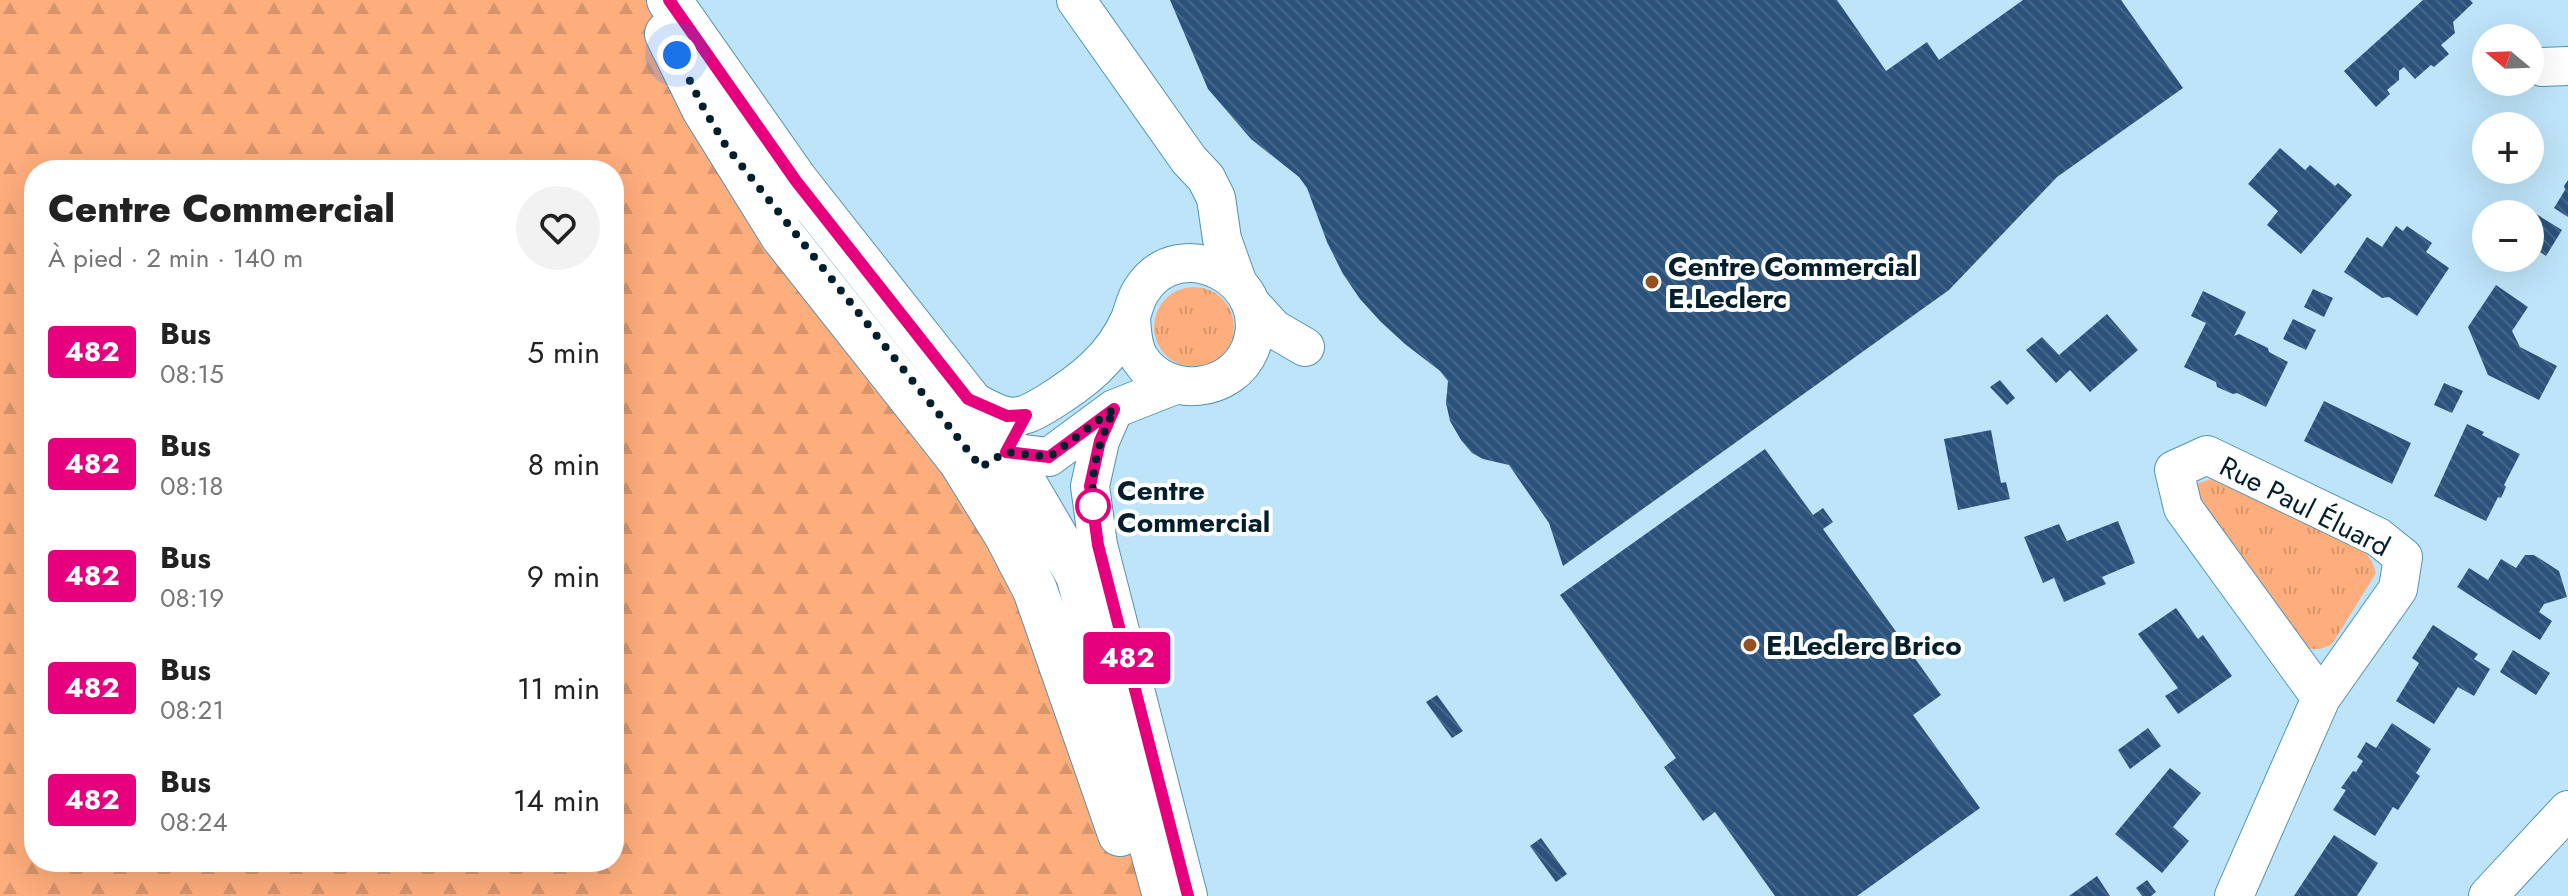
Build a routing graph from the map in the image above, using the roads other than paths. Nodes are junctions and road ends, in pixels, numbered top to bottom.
1 (650, 0) edge
2 (669, 0) edge
3 (1076, 0) edge
4 (1206, 178) junction
5 (1184, 263) junction
6 (1244, 293) junction
7 (1131, 318) junction
8 (1250, 350) junction
9 (1175, 385) junction
10 (1114, 409) junction
11 (1000, 458) junction
12 (2321, 698) junction
13 (2568, 810) edge
14 (1142, 896) edge
15 (1165, 896) edge
16 (1188, 896) edge
17 (2234, 896) edge
18 (2488, 896) edge

1 - 11 main road
2 - 11 main road
3 - 4 street
4 - 5 street
4 - 6 street
5 - 6 street
5 - 7 street
6 - 8 street
6 - 8 street
7 - 9 street
7 - 11 street
8 - 9 street
9 - 10 street
10 - 11 street
10 - 16 street
11 - 14 main road
11 - 15 main road
12 - 12 street, Rue Paul Éluard
12 - 17 street, Rue Paul Éluard
13 - 18 street

